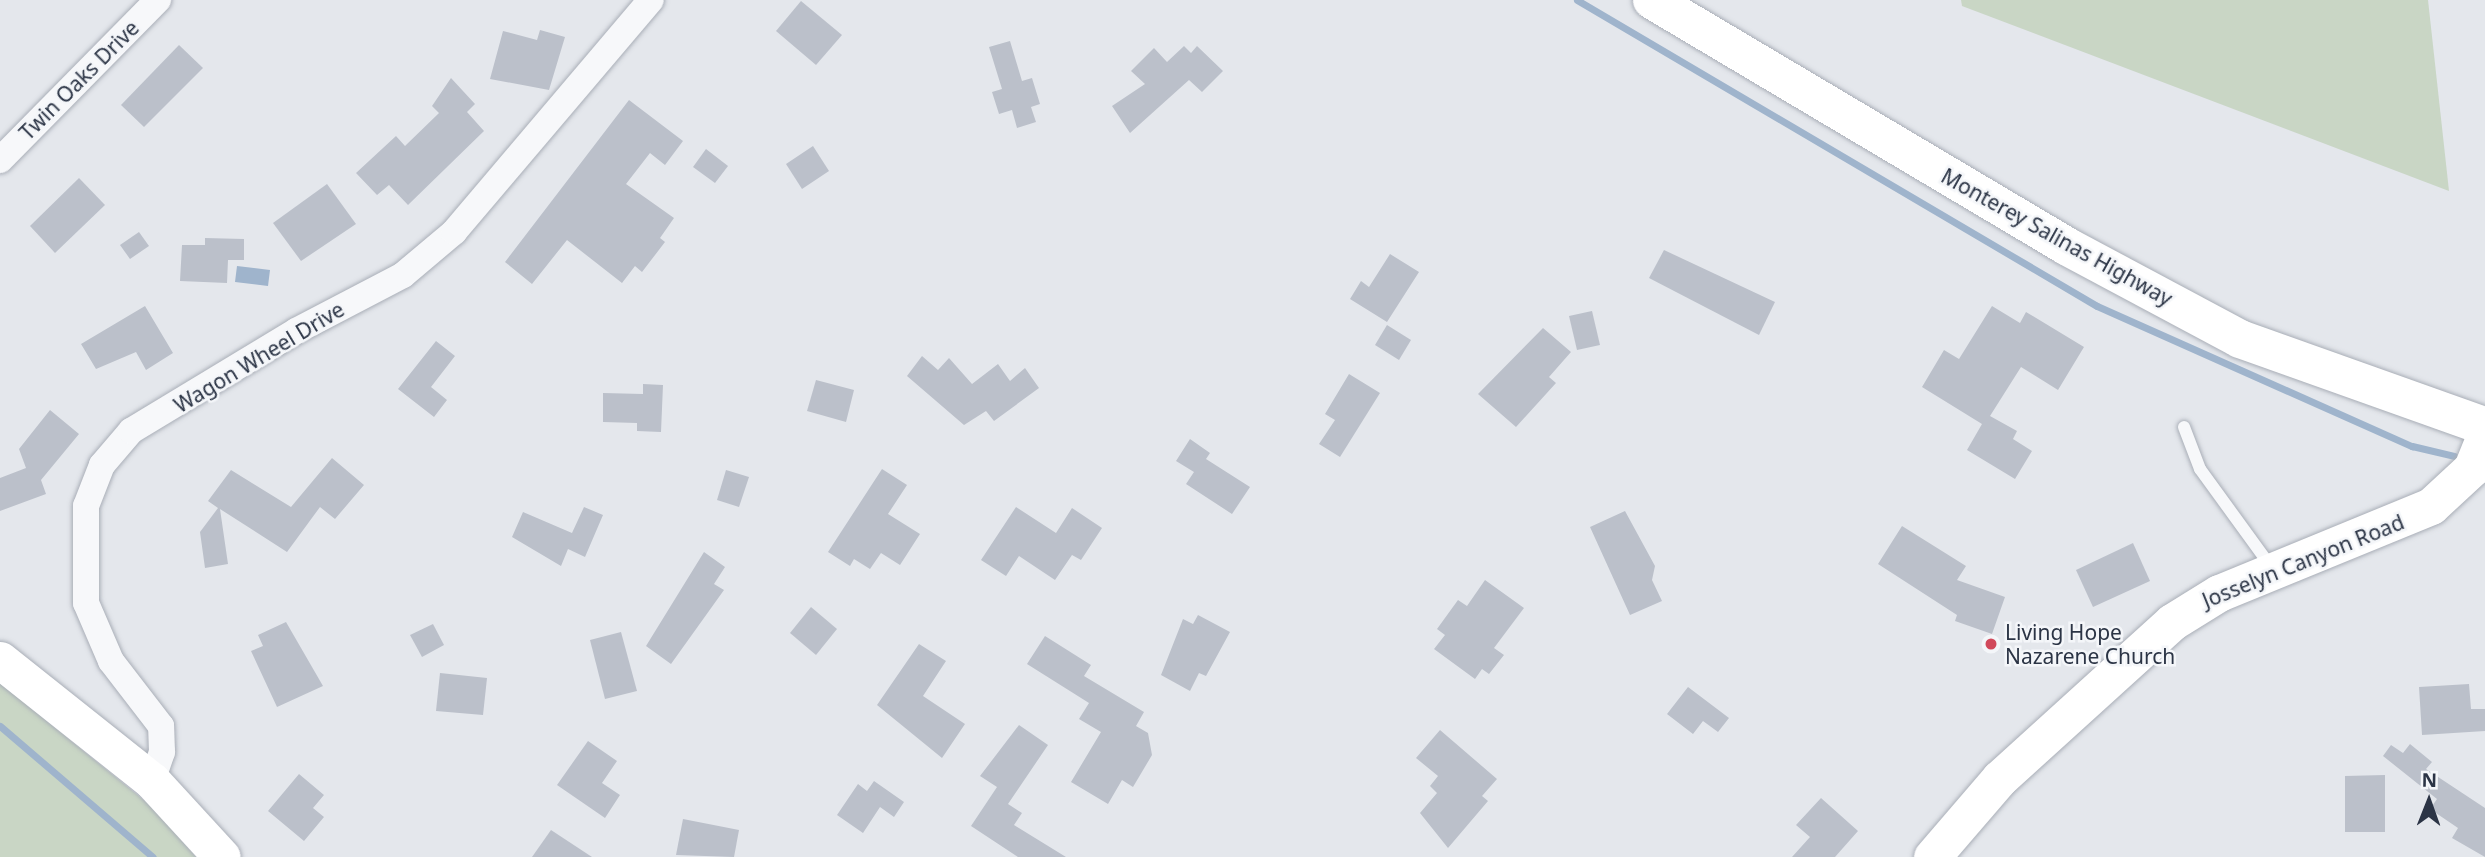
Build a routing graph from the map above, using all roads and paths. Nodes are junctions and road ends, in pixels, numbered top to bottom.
1 (158, 0) edge
2 (651, 0) edge
3 (1652, 0) edge
4 (0, 160) edge
5 (2485, 426) edge
6 (2184, 427) dead end
7 (2485, 436) edge
8 (2273, 569) junction
9 (0, 660) edge
10 (152, 782) junction
11 (222, 857) edge
12 (1932, 857) edge

1 - 4 street, Twin Oaks Drive
2 - 10 street, Wagon Wheel Drive
3 - 5 highway, Monterey Salinas Highway
6 - 8 lane
7 - 8 street, Josselyn Canyon Road
8 - 12 street, Josselyn Canyon Road
9 - 10 street
10 - 11 street

